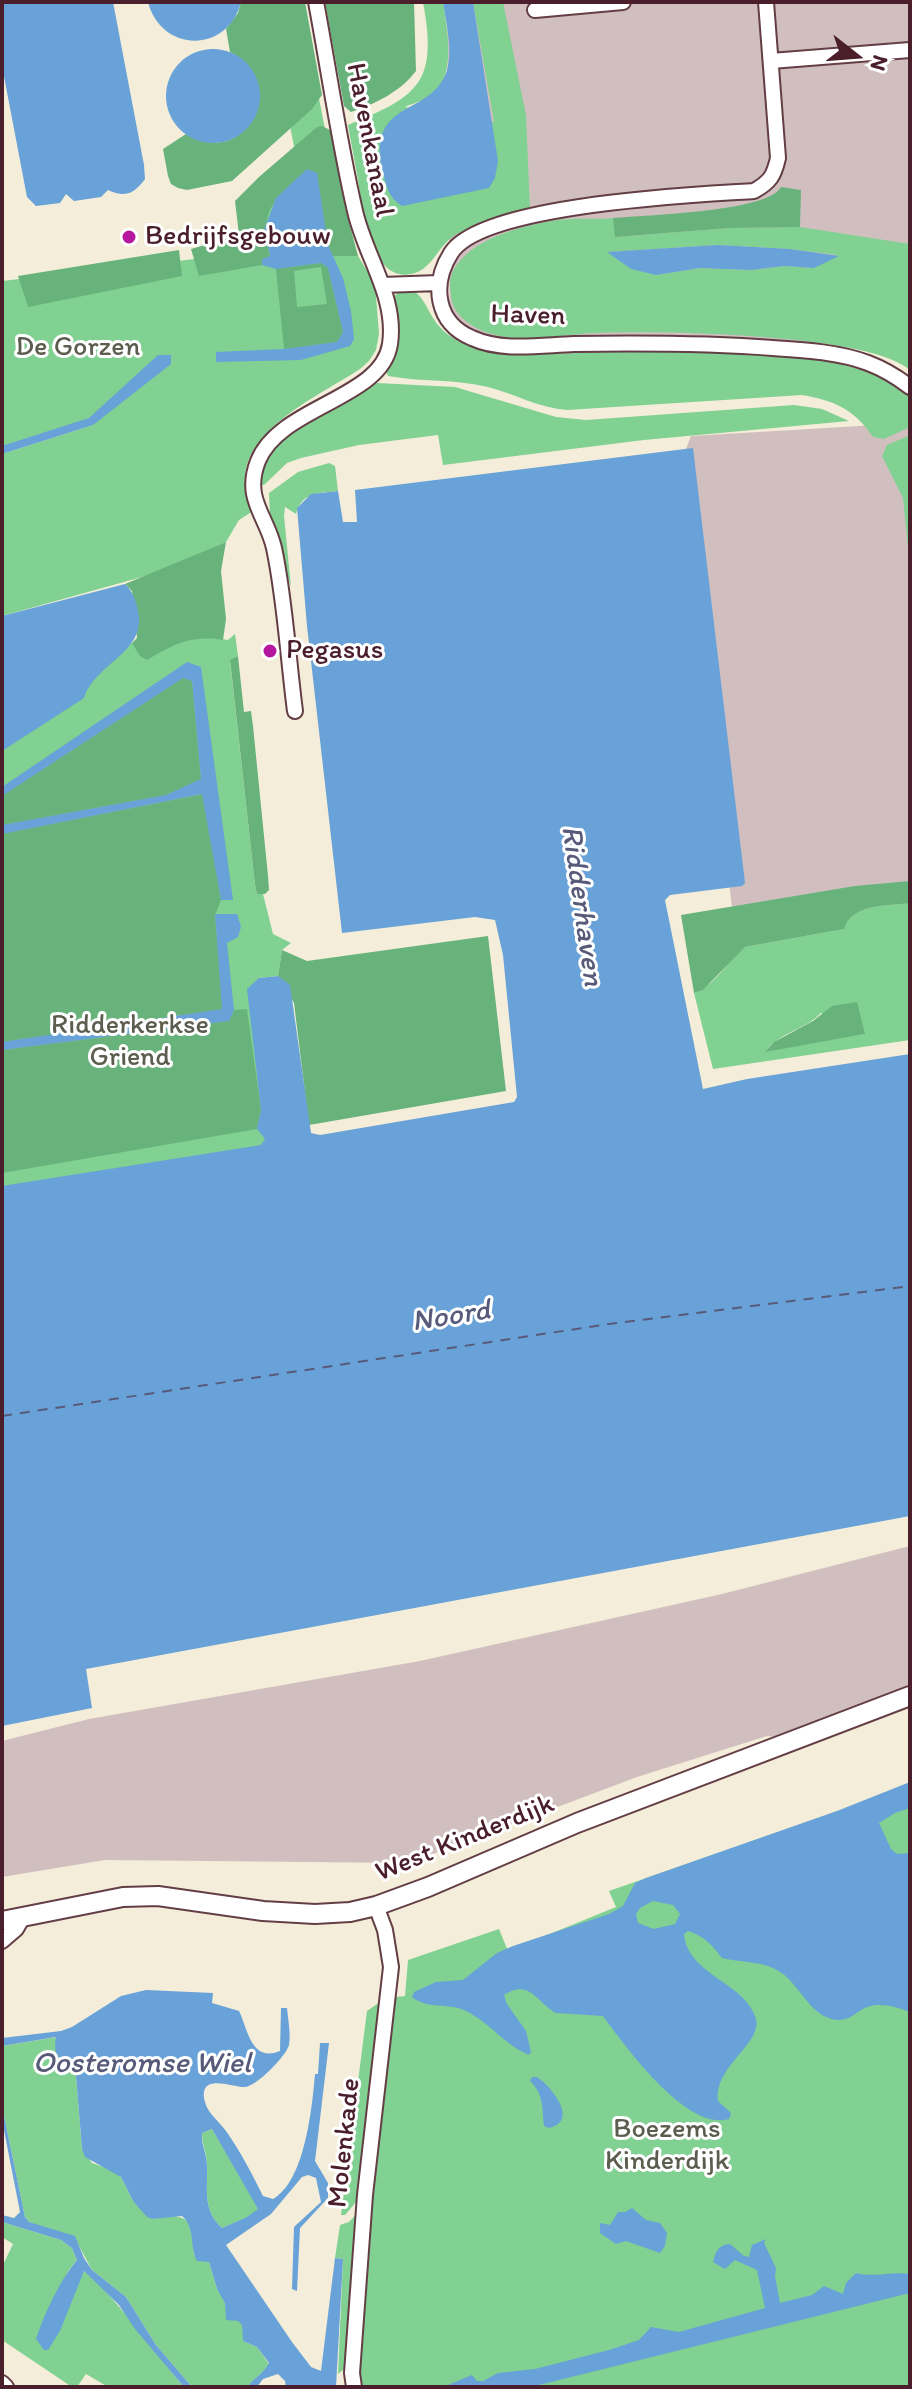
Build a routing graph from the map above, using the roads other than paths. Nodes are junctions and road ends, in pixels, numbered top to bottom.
1 (316, 2) edge
2 (623, 2) edge
3 (766, 2) edge
4 (588, 3) edge
5 (535, 10) dead end
6 (910, 50) edge
7 (771, 61) junction
8 (439, 283) junction
9 (382, 285) junction
10 (910, 387) edge
11 (295, 711) dead end
12 (910, 1696) edge
13 (376, 1906) junction
14 (23, 1917) junction
15 (2, 1921) edge
16 (2, 1941) edge
17 (354, 2387) edge

1 - 9 street, Havenkanaal
2 - 4 street
3 - 7 street
4 - 5 street
6 - 7 street
7 - 8 street
8 - 9 street
8 - 10 street, Haven
9 - 11 street
12 - 13 street, West Kinderdijk
13 - 14 street, West Kinderdijk
13 - 17 street, Molenkade
14 - 15 street, West Kinderdijk
14 - 16 street

